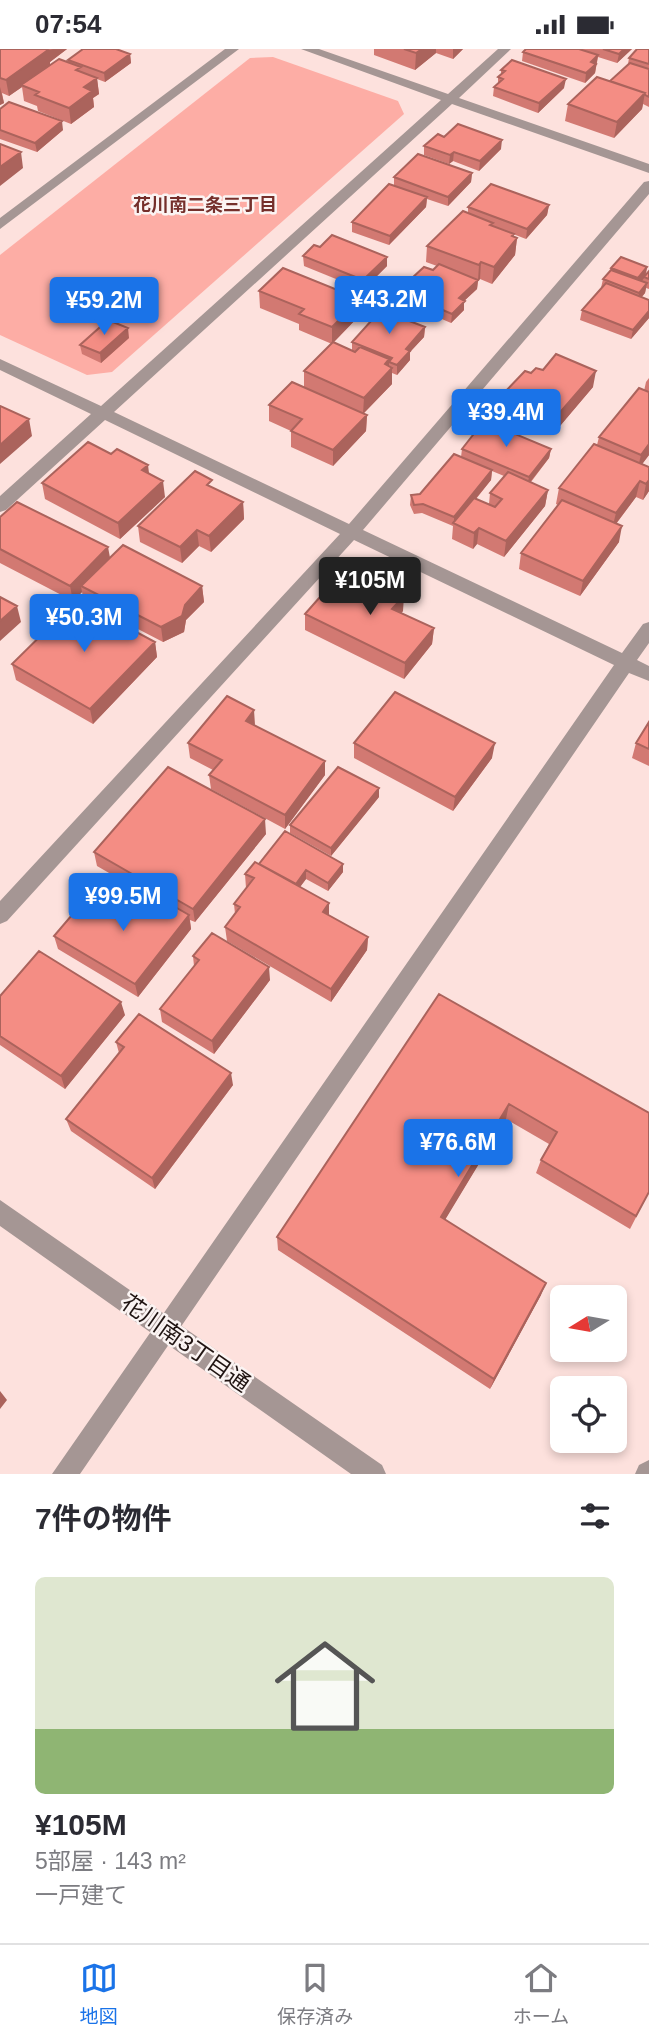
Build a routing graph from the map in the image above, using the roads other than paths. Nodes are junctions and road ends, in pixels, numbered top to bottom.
1 (233, 49) edge
2 (307, 49) edge
3 (505, 49) edge
4 (449, 99) junction
5 (649, 169) edge
6 (649, 185) edge
7 (0, 225) edge
8 (0, 364) edge
9 (104, 414) junction
10 (0, 506) edge
11 (352, 532) junction
12 (649, 629) edge
13 (626, 663) junction
14 (649, 674) edge
15 (0, 915) edge
16 (0, 1212) edge
17 (166, 1329) junction
18 (65, 1474) edge
19 (373, 1474) edge

1 - 7 street
2 - 4 street
3 - 4 street
4 - 5 street
4 - 9 street
6 - 11 street
8 - 9 street
9 - 10 street
9 - 11 street
11 - 13 street
11 - 15 street
12 - 13 street
13 - 14 street
13 - 17 street
16 - 17 street, 花川南3丁目通
17 - 18 street
17 - 19 street, 花川南3丁目通

